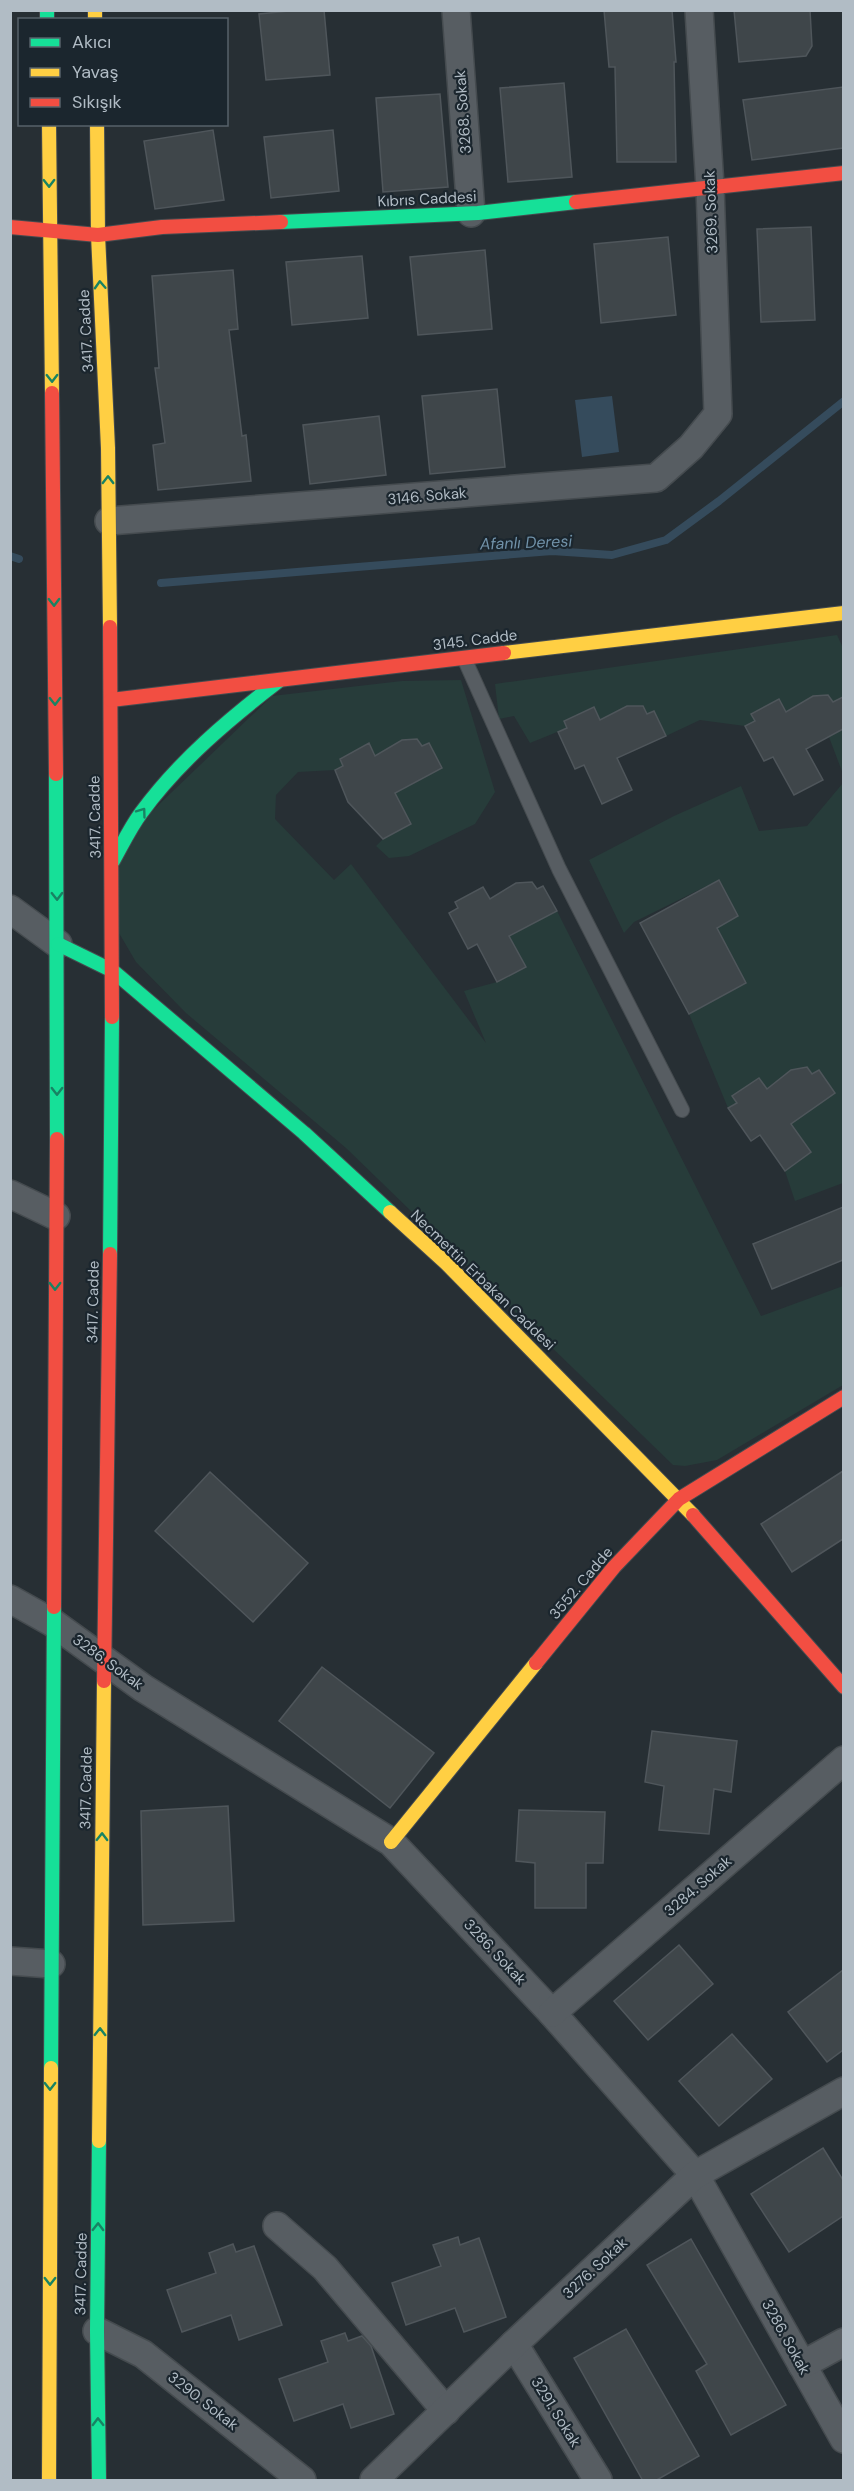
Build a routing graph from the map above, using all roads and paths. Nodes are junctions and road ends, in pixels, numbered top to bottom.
1 (456, 10) edge
2 (699, 10) edge
3 (49, 126) edge
4 (97, 126) edge
5 (843, 173) edge
6 (710, 187) junction
7 (471, 213) junction
8 (10, 227) edge
9 (50, 231) junction
10 (98, 235) junction
11 (718, 414) joint
12 (109, 521) junction
13 (841, 618) edge
14 (464, 658) junction
15 (280, 680) junction
16 (111, 700) junction
17 (112, 862) junction
18 (10, 909) edge
19 (58, 944) junction
20 (113, 971) junction
21 (682, 1110) dead end
22 (10, 1194) edge
23 (56, 1216) junction
24 (843, 1397) edge
25 (679, 1499) junction
26 (10, 1599) edge
27 (53, 1623) junction
28 (104, 1658) junction
29 (843, 1687) edge
30 (843, 1760) edge
31 (391, 1842) junction
32 (10, 1961) edge
33 (51, 1964) junction
34 (552, 2013) junction
35 (843, 2091) edge
36 (695, 2175) junction
37 (277, 2226) dead end
38 (93, 2330) junction
39 (843, 2342) edge
40 (514, 2344) junction
41 (802, 2365) junction
42 (446, 2410) junction
43 (843, 2439) edge
44 (49, 2481) edge
45 (99, 2481) edge
46 (302, 2481) edge
47 (374, 2481) edge
48 (598, 2481) edge

1 - 7 street, 3268. Sokak
2 - 6 street, 3269. Sokak
3 -> 9 street, 3417. Cadde
4 - 10 street, 3417. Cadde
5 - 6 street, Kıbrıs Caddesi
6 - 7 street, Kıbrıs Caddesi
6 - 11 street, 3269. Sokak
7 - 10 street, Kıbrıs Caddesi
8 - 9 street, Kıbrıs Caddesi
9 - 10 street, Kıbrıs Caddesi
9 -> 19 street, 3417. Cadde
12 -> 10 street, 3417. Cadde
11 - 12 street, 3146. Sokak
12 - 16 street, 3417. Cadde
13 - 14 street, 3145. Cadde
14 - 15 street, 3145. Cadde
14 - 21 lane
15 - 16 street, 3145. Cadde
17 -> 15 street
16 - 17 street, 3417. Cadde
17 - 20 street, 3417. Cadde
18 - 19 street
19 - 20 street, Necmettin Erbakan Caddesi
19 -> 23 street, 3417. Cadde
20 - 25 street, Necmettin Erbakan Caddesi
20 - 28 street, 3417. Cadde
22 - 23 street
23 -> 27 street, 3417. Cadde
24 - 25 street, 3552. Cadde
25 - 29 street, Necmettin Erbakan Caddesi
25 - 31 street, 3552. Cadde
26 - 27 street, 3286. Sokak
27 - 28 street, 3286. Sokak
27 - 33 street, 3417. Cadde
28 - 31 street, 3286. Sokak
38 -> 28 street, 3417. Cadde
30 - 34 street, 3284. Sokak
31 - 34 street, 3286. Sokak
32 - 33 street
33 -> 44 street, 3417. Cadde
34 - 36 street, 3286. Sokak
35 - 36 street, 3276. Sokak
36 - 40 street, 3276. Sokak
36 - 41 street, 3286. Sokak
37 - 42 street
45 -> 38 street, 3417. Cadde
38 - 46 street, 3290. Sokak
39 - 41 street
40 - 42 street, 3276. Sokak
40 - 48 street, 3291. Sokak
41 - 43 street, 3286. Sokak
42 - 47 street, 3276. Sokak

